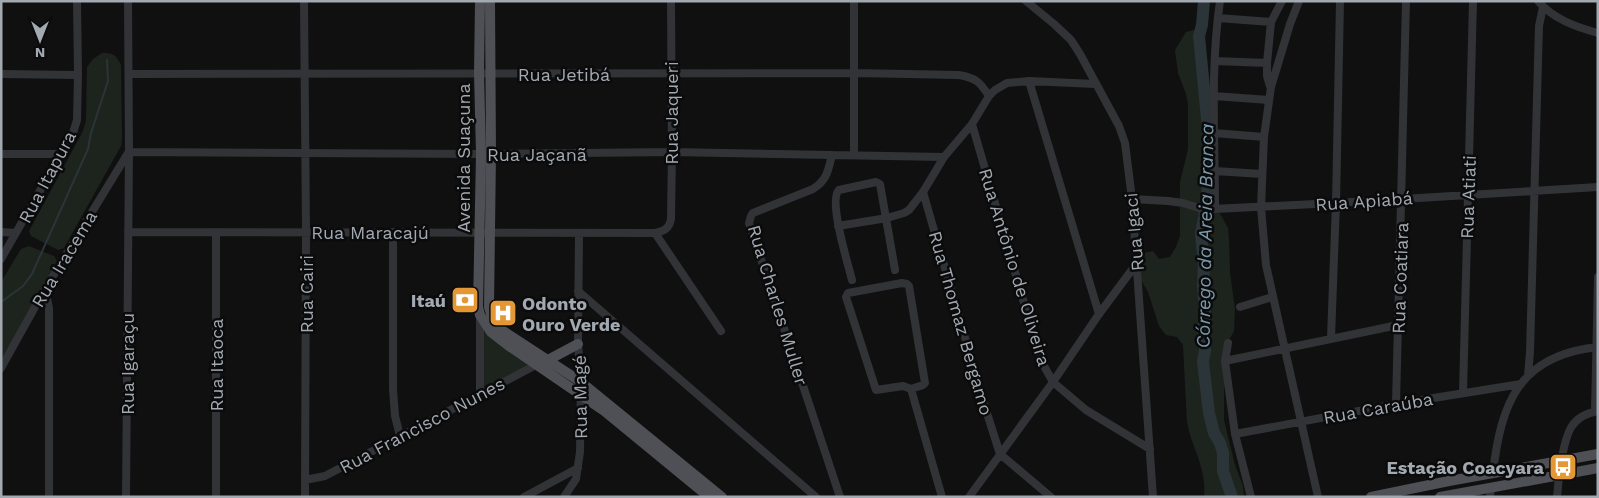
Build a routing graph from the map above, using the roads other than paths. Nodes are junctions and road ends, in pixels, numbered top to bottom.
1 (77, 1) edge
2 (128, 1) edge
3 (304, 1) edge
4 (480, 1) edge
5 (490, 1) edge
6 (671, 1) edge
7 (854, 1) edge
8 (1026, 1) edge
9 (1220, 1) edge
10 (1299, 1) edge
11 (1340, 1) edge
12 (1406, 1) edge
13 (1473, 1) edge
14 (1280, 2) edge
15 (1541, 4) edge
16 (1218, 18) junction
17 (1271, 22) junction
18 (1598, 33) edge
19 (1215, 61) junction
20 (1267, 63) junction
21 (479, 73) junction
22 (490, 73) junction
23 (1, 74) edge
24 (130, 74) junction
25 (671, 74) junction
26 (854, 74) junction
27 (78, 75) junction
28 (304, 75) junction
29 (1029, 80) junction
30 (1095, 84) junction
31 (1271, 87) junction
32 (989, 96) junction
33 (1214, 96) junction
34 (1269, 100) junction
35 (972, 124) junction
36 (1214, 134) junction
37 (1264, 137) junction
38 (129, 152) junction
39 (672, 152) junction
40 (305, 153) junction
41 (1, 154) edge
42 (61, 154) junction
43 (486, 154) junction
44 (832, 155) junction
45 (854, 155) junction
46 (944, 157) junction
47 (1215, 171) junction
48 (1262, 174) junction
49 (1598, 187) edge
50 (1534, 191) junction
51 (923, 192) junction
52 (1468, 194) junction
53 (1132, 199) junction
54 (1402, 199) junction
55 (1336, 203) junction
56 (1261, 207) junction
57 (1214, 209) junction
58 (887, 218) junction
59 (670, 225) joint
60 (838, 226) junction
61 (1, 232) edge
62 (128, 232) junction
63 (216, 232) junction
64 (306, 232) junction
65 (393, 232) junction
66 (16, 233) junction
67 (484, 233) junction
68 (655, 233) junction
69 (579, 234) junction
70 (1, 259) edge
71 (1137, 264) junction
72 (895, 270) dead end
73 (1598, 277) edge
74 (852, 280) dead end
75 (45, 289) junction
76 (578, 292) junction
77 (1272, 297) junction
78 (1240, 307) dead end
79 (1099, 314) junction
80 (480, 315) junction
81 (1398, 325) junction
82 (721, 330) dead end
83 (1331, 338) junction
84 (1228, 343) dead end
85 (578, 344) junction
86 (1597, 347) edge
87 (1284, 348) junction
88 (1530, 352) junction
89 (548, 360) junction
90 (1225, 361) junction
91 (1542, 364) junction
92 (536, 365) junction
93 (1, 368) edge
94 (1528, 376) junction
95 (582, 382) junction
96 (1053, 382) junction
97 (1521, 384) junction
98 (911, 389) junction
99 (580, 393) junction
100 (1463, 393) junction
101 (480, 394) junction
102 (1396, 404) junction
103 (1596, 411) edge
104 (1300, 422) junction
105 (1235, 434) junction
106 (400, 436) junction
107 (1150, 449) junction
108 (1000, 454) junction
109 (1598, 454) edge
110 (1561, 462) junction
111 (578, 468) junction
112 (1598, 468) edge
113 (1493, 473) junction
114 (1559, 476) junction
115 (305, 480) junction
116 (1490, 492) edge
117 (49, 497) edge
118 (126, 497) edge
119 (216, 497) edge
120 (305, 497) edge
121 (524, 497) edge
122 (564, 497) edge
123 (709, 497) edge
124 (722, 497) edge
125 (816, 497) edge
126 (840, 497) edge
127 (942, 497) edge
128 (969, 497) edge
129 (1051, 497) edge
130 (1153, 497) edge
131 (1251, 497) edge
132 (1318, 497) edge
133 (1371, 497) edge
134 (1440, 497) edge
135 (1557, 497) edge

1 - 27 street, Rua Itapura
2 - 24 street
3 - 28 street, Rua Cairi
4 - 21 main road, Avenida Suaçuna
5 - 22 main road, Avenida Suaçuna
6 - 25 street, Rua Jaqueri
7 - 26 street
8 - 30 street, Rua Igaci
9 - 16 street
10 - 31 street
11 - 55 street
12 - 54 street, Rua Coatiara
13 - 52 street, Rua Atiati
14 - 17 street
15 - 18 street
15 - 50 street
16 - 17 street
16 - 19 street
17 - 20 street
19 - 20 street
19 - 33 street
20 - 31 street
21 - 22 street, Rua Jetibá
21 - 28 street, Rua Jetibá
21 - 43 main road, Avenida Suaçuna
22 - 25 street, Rua Jetibá
22 - 43 main road, Avenida Suaçuna
23 - 27 street
24 - 28 street, Rua Jetibá
24 - 38 street
25 - 26 street, Rua Jetibá
25 - 39 street, Rua Jaqueri
26 - 32 street, Rua Jetibá
26 - 45 street
27 - 42 street, Rua Itapura
28 - 40 street, Rua Cairi
29 - 30 street
29 - 32 street
29 - 79 street
30 - 53 street, Rua Igaci
31 - 34 street
32 - 35 street
33 - 34 street
33 - 36 street
34 - 37 street
35 - 46 street
35 - 96 street, Rua Antônio de Oliveira
36 - 37 street
36 - 47 street
37 - 48 street
38 - 40 street, Rua Jaçanã
38 - 62 street
38 - 75 street, Rua Iracema
39 - 43 street, Rua Jaçanã
39 - 44 street, Rua Jaçanã
39 - 59 street, Rua Jaqueri
40 - 43 street, Rua Jaçanã
40 - 64 street, Rua Cairi
41 - 42 street
42 - 66 street, Rua Itapura
43 - 67 main road, Avenida Suaçuna
44 - 45 street, Rua Jaçanã
44 - 126 street, Rua Charles Muller
45 - 46 street, Rua Jaçanã
46 - 51 street
47 - 48 street
47 - 57 street
48 - 56 street
49 - 50 street, Rua Apiabá
50 - 52 street, Rua Apiabá
50 - 88 street
51 - 58 street
51 - 108 street, Rua Thomaz Bergamo
52 - 54 street, Rua Apiabá
52 - 100 street, Rua Atiati
53 - 57 street, Rua Apiabá
53 - 71 street, Rua Igaci
54 - 55 street, Rua Apiabá
54 - 81 street, Rua Coatiara
55 - 56 street, Rua Apiabá
55 - 83 street
56 - 57 street, Rua Apiabá
56 - 77 street
58 - 60 street
58 - 60 street
58 - 72 street
59 - 68 street, Rua Maracajú
60 - 74 street
61 - 66 street
62 - 63 street, Rua Maracajú
62 - 118 street, Rua Igaraçu
63 - 64 street, Rua Maracajú
63 - 119 street, Rua Itaoca
64 - 65 street, Rua Maracajú
64 - 115 street, Rua Cairi
65 - 67 street, Rua Maracajú
65 - 106 street
66 - 70 street, Rua Itapura
67 - 69 street, Rua Maracajú
67 - 80 main road, Avenida Suaçuna
67 - 89 main road, Avenida Suaçuna
68 - 69 street, Rua Maracajú
68 - 82 street
69 - 76 street, Rua Magé
71 - 79 street
71 - 107 street, Rua Igaci
73 - 86 street
75 - 93 street, Rua Iracema
75 - 117 street
76 - 85 street, Rua Magé
76 - 125 street
77 - 78 street
77 - 87 street
79 - 96 street
80 - 92 main road
80 - 101 street
81 - 83 street
81 - 102 street, Rua Coatiara
83 - 87 street
84 - 90 street
85 - 89 main road
85 - 95 street, Rua Magé
86 - 91 street
86 - 103 street
87 - 90 street
87 - 104 street
88 - 91 street
88 - 94 street
89 - 95 main road
90 - 105 street
91 - 94 street
92 - 99 main road
92 - 101 street, Rua Francisco Nunes
94 - 97 street
95 - 99 street, Rua Magé
95 - 124 main road
96 - 107 street, Rua Antônio de Oliveira
96 - 108 street
97 - 100 street, Rua Caraúba
97 - 113 street
98 - 98 street
98 - 127 street
99 - 111 street, Rua Magé
99 - 123 main road
100 - 102 street, Rua Caraúba
101 - 106 street, Rua Francisco Nunes
102 - 104 street, Rua Caraúba
103 - 110 street
104 - 105 street, Rua Caraúba
104 - 132 street
105 - 131 street
106 - 115 street, Rua Francisco Nunes
107 - 130 street, Rua Igaci
108 - 128 street
108 - 129 street
109 - 110 main road
110 - 113 main road
111 - 121 street
111 - 122 street, Rua Magé
112 - 114 main road
113 - 116 main road
113 - 133 main road
114 - 116 main road
114 - 135 street
115 - 120 street, Rua Cairi
116 - 134 main road

